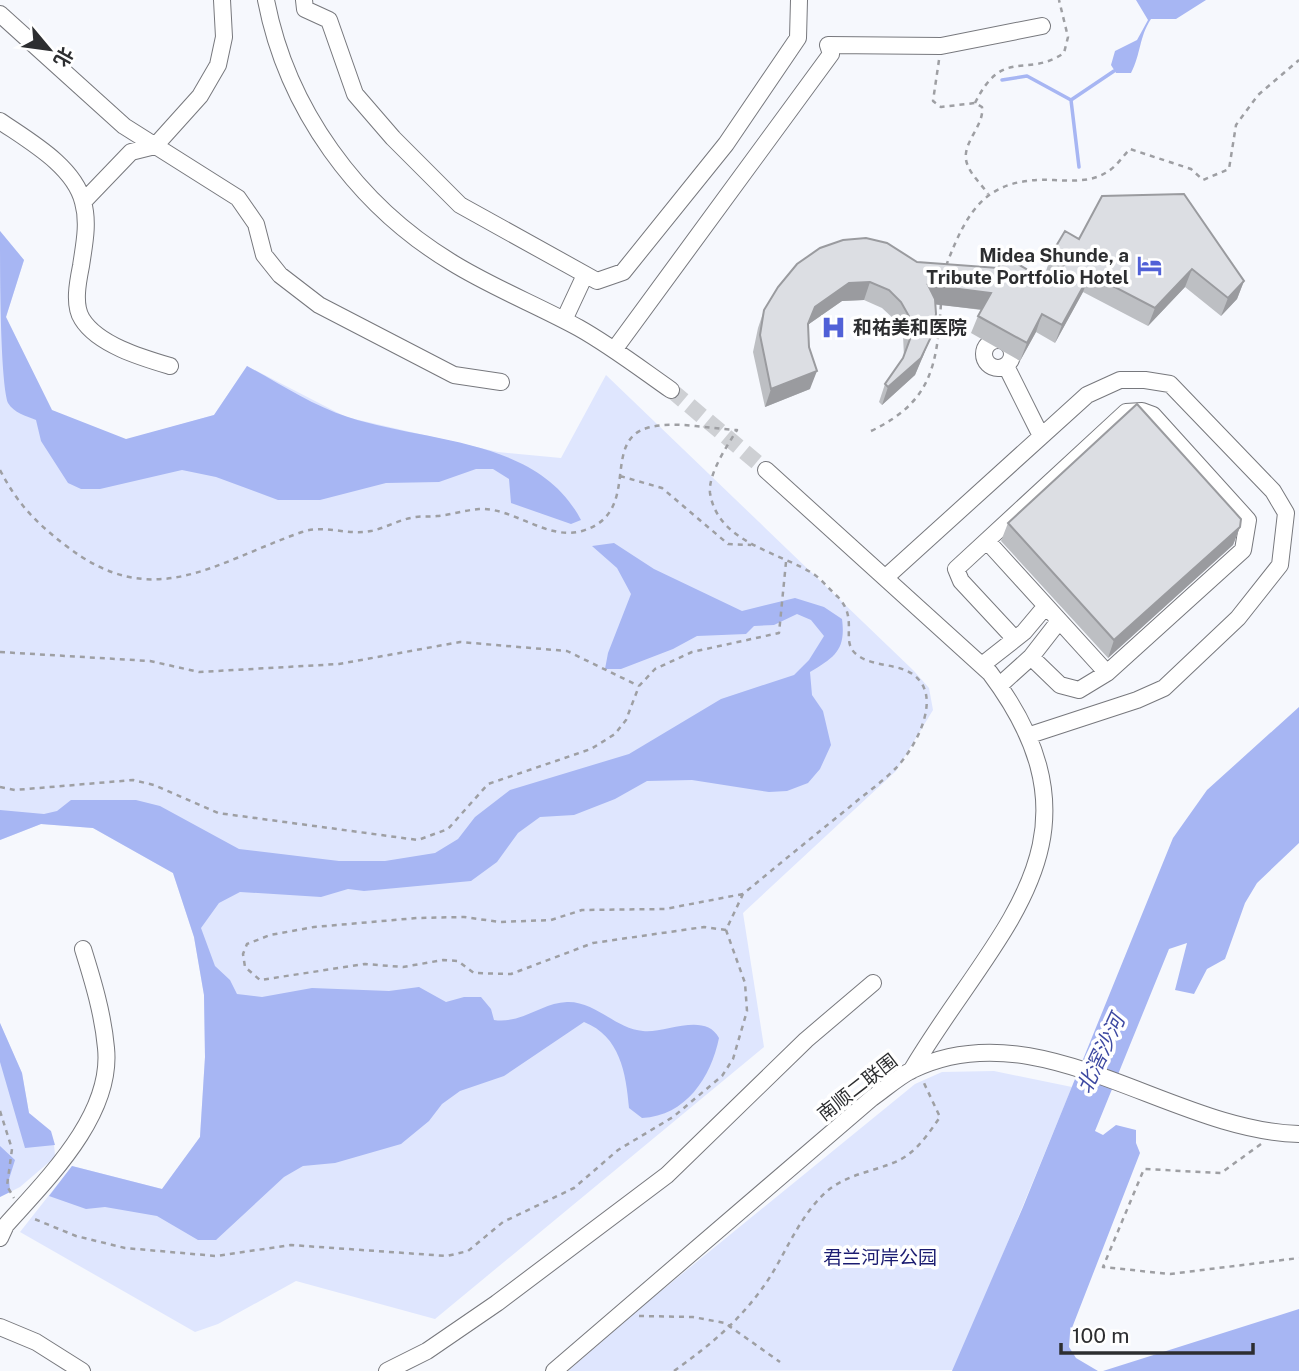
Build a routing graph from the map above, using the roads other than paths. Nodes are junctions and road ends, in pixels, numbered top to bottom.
1 (222, 0) edge
2 (266, 0) edge
3 (304, 0) edge
4 (799, 0) edge
5 (0, 13) edge
6 (1042, 26) dead end
7 (0, 121) edge
8 (155, 146) junction
9 (83, 202) junction
10 (585, 275) junction
11 (564, 320) junction
12 (614, 349) junction
13 (170, 366) dead end
14 (1006, 366) dead end
15 (501, 382) dead end
16 (671, 390) tunnel mouth
17 (1041, 436) junction
18 (766, 470) tunnel mouth
19 (1292, 512) edge
20 (987, 541) junction
21 (885, 578) junction
22 (1045, 607) junction
23 (1059, 621) junction
24 (1015, 639) junction
25 (1031, 657) junction
26 (982, 664) junction
27 (1107, 673) junction
28 (1000, 685) junction
29 (1030, 735) junction
30 (83, 949) dead end
31 (873, 983) dead end
32 (914, 1070) junction
33 (1299, 1134) edge
34 (0, 1238) edge
35 (0, 1326) edge
36 (82, 1371) edge
37 (387, 1371) edge
38 (554, 1371) edge

1 - 8 street
2 - 11 street
3 - 10 street
4 - 10 street
5 - 8 street
6 - 12 street
7 - 9 street
8 - 9 street
8 - 15 street
9 - 13 street
10 - 11 street
11 - 12 street
12 - 16 street
14 - 17 street
17 - 19 street
17 - 21 street
18 - 21 street
19 - 29 street
20 - 22 street
20 - 24 street
20 - 27 street
21 - 26 street
22 - 23 street
22 - 24 street
23 - 25 street
23 - 27 street
24 - 26 street
25 - 27 street
25 - 28 street
26 - 28 street
28 - 29 street
29 - 32 street
30 - 34 street
31 - 37 street
32 - 33 street, 南顺二联围
32 - 38 street, 南顺二联围
35 - 36 street

